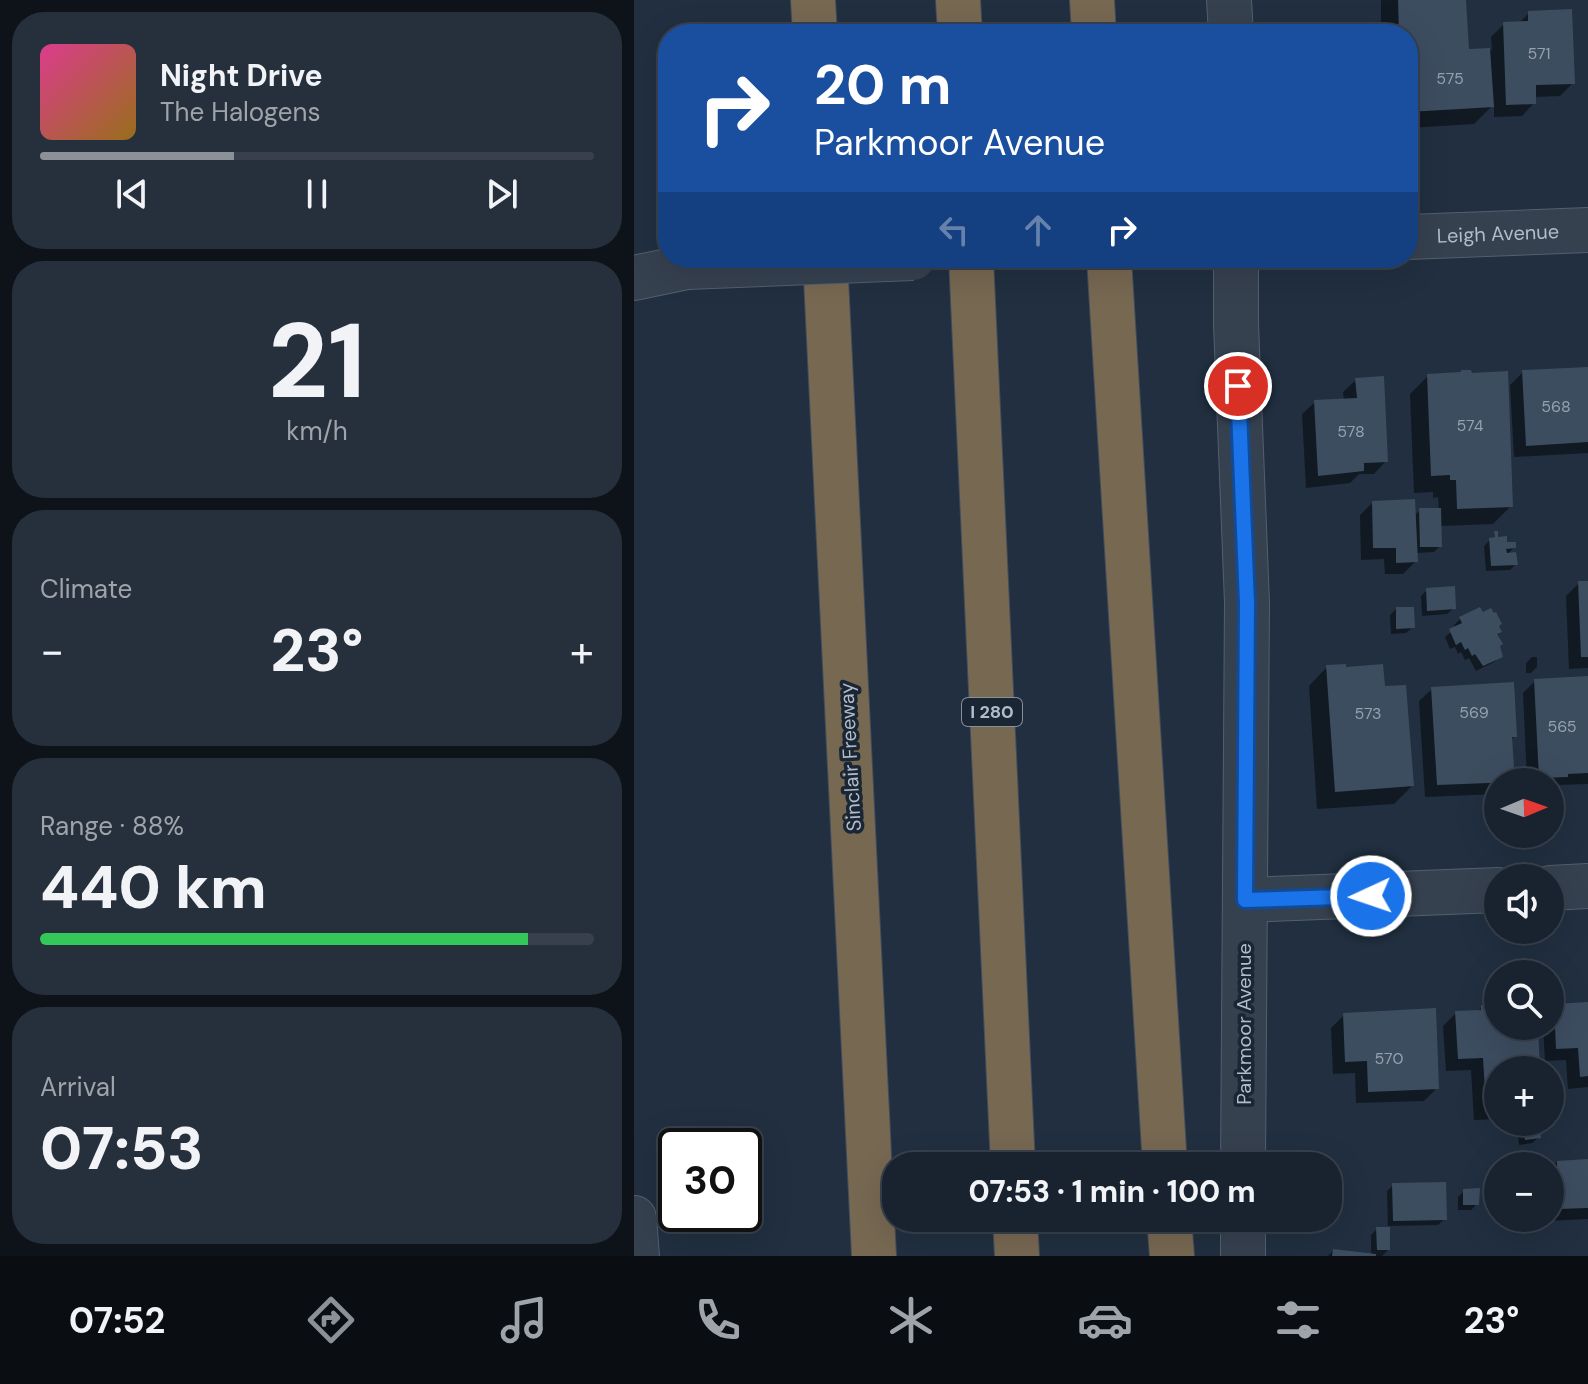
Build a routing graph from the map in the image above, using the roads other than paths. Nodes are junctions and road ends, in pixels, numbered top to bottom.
1 (813, 0) edge
2 (958, 0) edge
3 (1092, 0) edge
4 (1229, 0) edge
5 (814, 24) edge
6 (959, 24) edge
7 (1093, 24) edge
8 (1230, 24) edge
9 (1588, 230) edge
10 (1418, 237) edge
11 (682, 268) edge
12 (825, 268) edge
13 (971, 268) edge
14 (1110, 268) edge
15 (1236, 268) edge
16 (634, 278) edge
17 (1588, 886) edge
18 (1564, 887) edge
19 (1484, 891) edge
20 (1245, 900) junction
21 (1012, 1152) edge
22 (1164, 1152) edge
23 (1243, 1152) edge
24 (634, 1218) edge
25 (1016, 1232) edge
26 (1170, 1232) edge
27 (1243, 1232) edge
28 (637, 1256) edge
29 (874, 1256) edge
30 (1017, 1256) edge
31 (1172, 1256) edge
32 (1243, 1256) edge

1 - 5 highway
2 - 6 highway
3 - 7 highway
4 - 8 street
9 - 10 street, Leigh Avenue
11 - 16 street, bridge
12 - 29 highway, Sinclair Freeway
13 - 21 highway, I 280
14 - 22 highway
15 - 20 street, Parkmoor Avenue
17 - 18 street
19 - 20 street
20 - 23 street, Parkmoor Avenue
24 - 28 street
25 - 30 highway
26 - 31 highway
27 - 32 street

